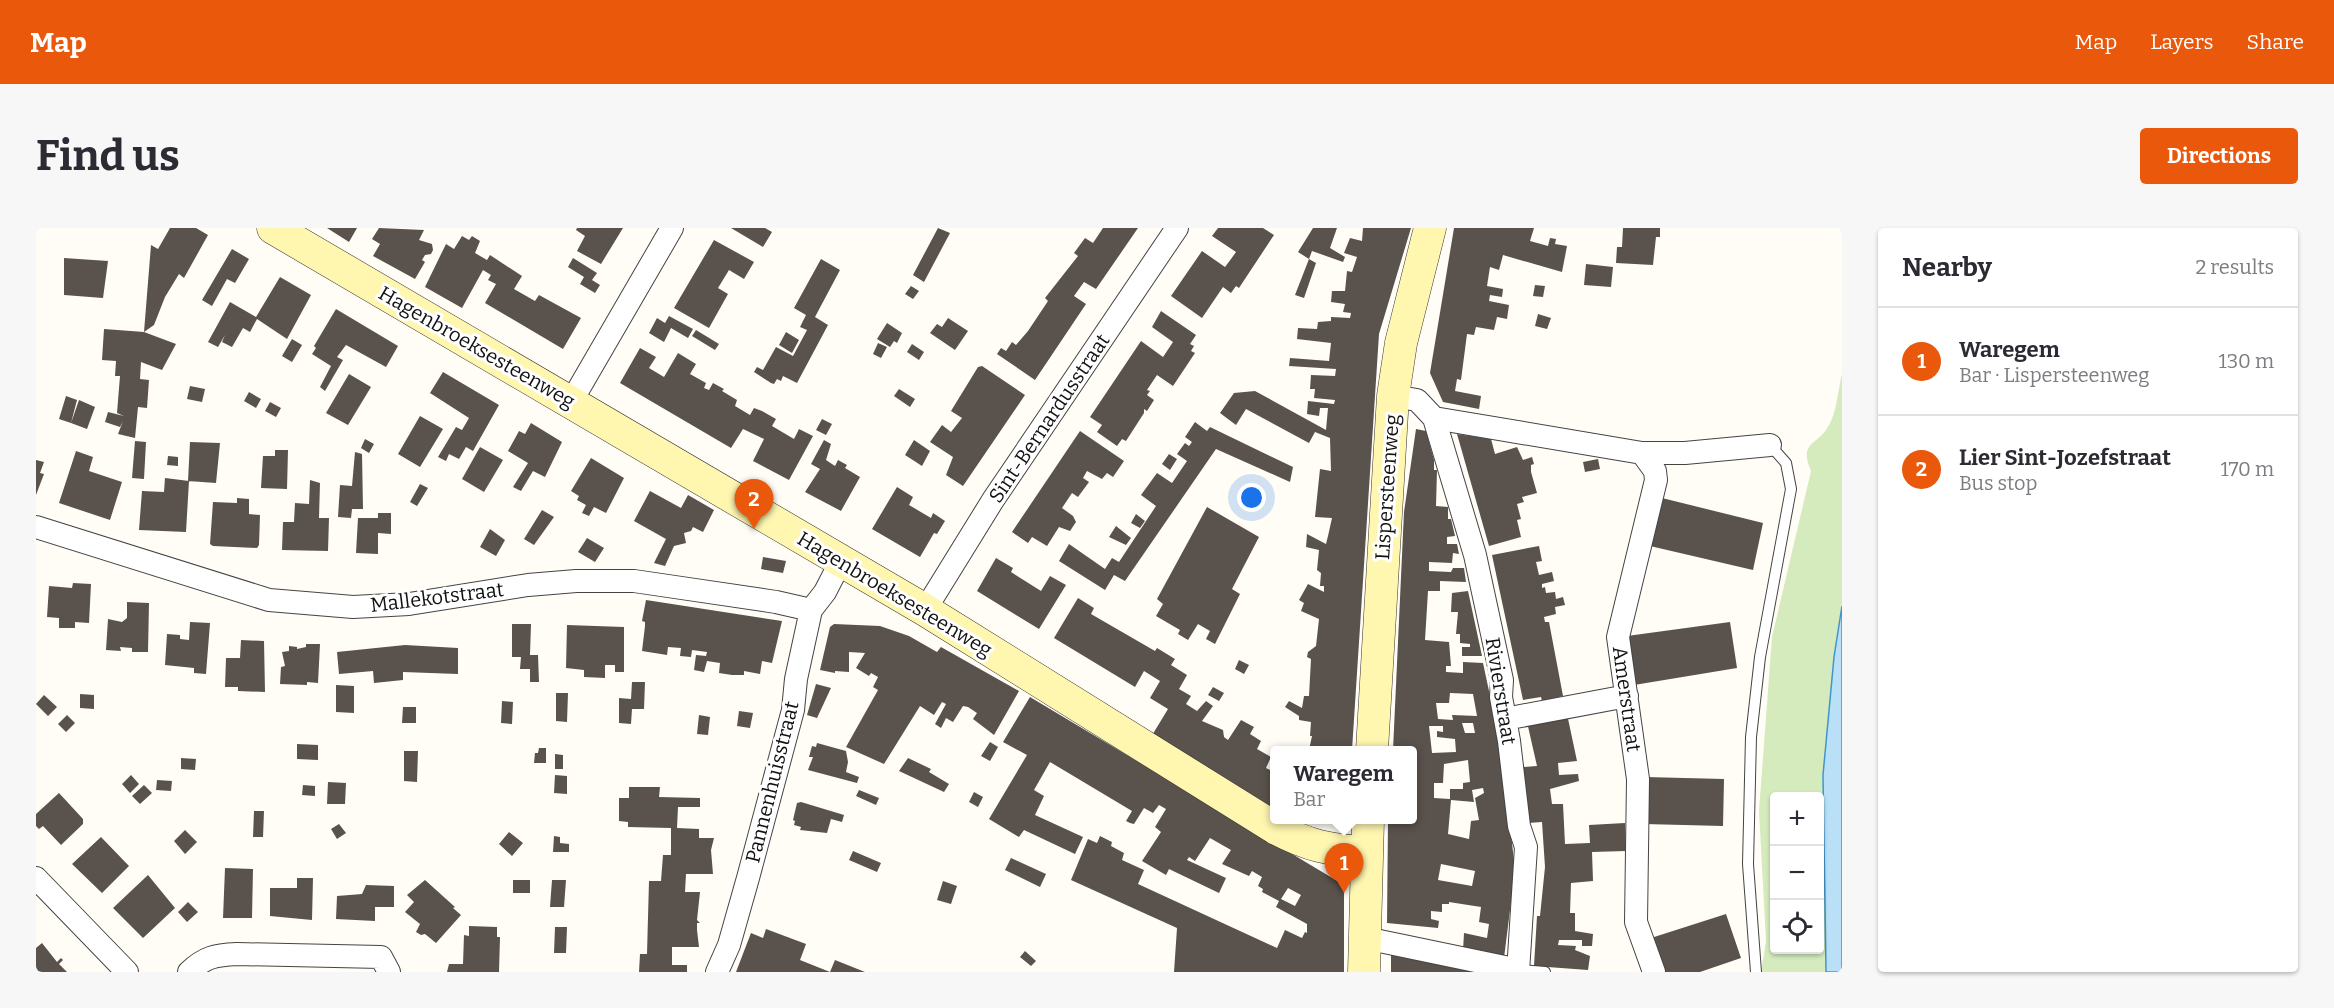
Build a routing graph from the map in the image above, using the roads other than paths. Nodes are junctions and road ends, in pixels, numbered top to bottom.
1 (273, 228) edge
2 (672, 228) edge
3 (1177, 228) edge
4 (1430, 228) edge
5 (576, 394) junction
6 (1393, 396) junction
7 (1434, 418) junction
8 (1770, 445) joint
9 (1642, 453) junction
10 (36, 527) edge
11 (841, 561) junction
12 (811, 610) junction
13 (926, 610) junction
14 (1627, 696) junction
15 (1505, 719) junction
16 (1372, 746) edge
17 (1368, 824) edge
18 (1366, 852) junction
19 (36, 878) edge
20 (1365, 938) junction
21 (308, 964) edge
22 (1518, 971) edge
23 (127, 972) edge
24 (189, 972) edge
25 (389, 972) edge
26 (717, 972) edge
27 (1364, 972) edge
28 (1545, 972) edge
29 (1654, 972) edge
30 (1756, 972) edge

1 - 5 street, Hagenbroeksesteenweg
2 - 5 street
3 - 13 street, Sint-Bernardusstraat
4 - 6 street, Lispersteenweg
5 - 11 street, Hagenbroeksesteenweg
6 - 7 street
6 - 16 street, Lispersteenweg
7 - 9 street
7 - 15 street, Rivierstraat
8 - 9 street
8 - 30 lane
9 - 14 street, Amerstraat
10 - 12 street, Mallekotstraat
11 - 12 street, Pannenhuisstraat
11 - 13 street, Hagenbroeksesteenweg
12 - 26 street, Pannenhuisstraat
13 - 18 street, Hagenbroeksesteenweg
14 - 15 street
14 - 29 street, Amerstraat
15 - 22 street, Rivierstraat
17 - 18 street
18 - 20 street
19 - 23 street
20 - 22 street
20 - 27 street
21 - 24 street
21 - 25 street
22 - 28 lane

